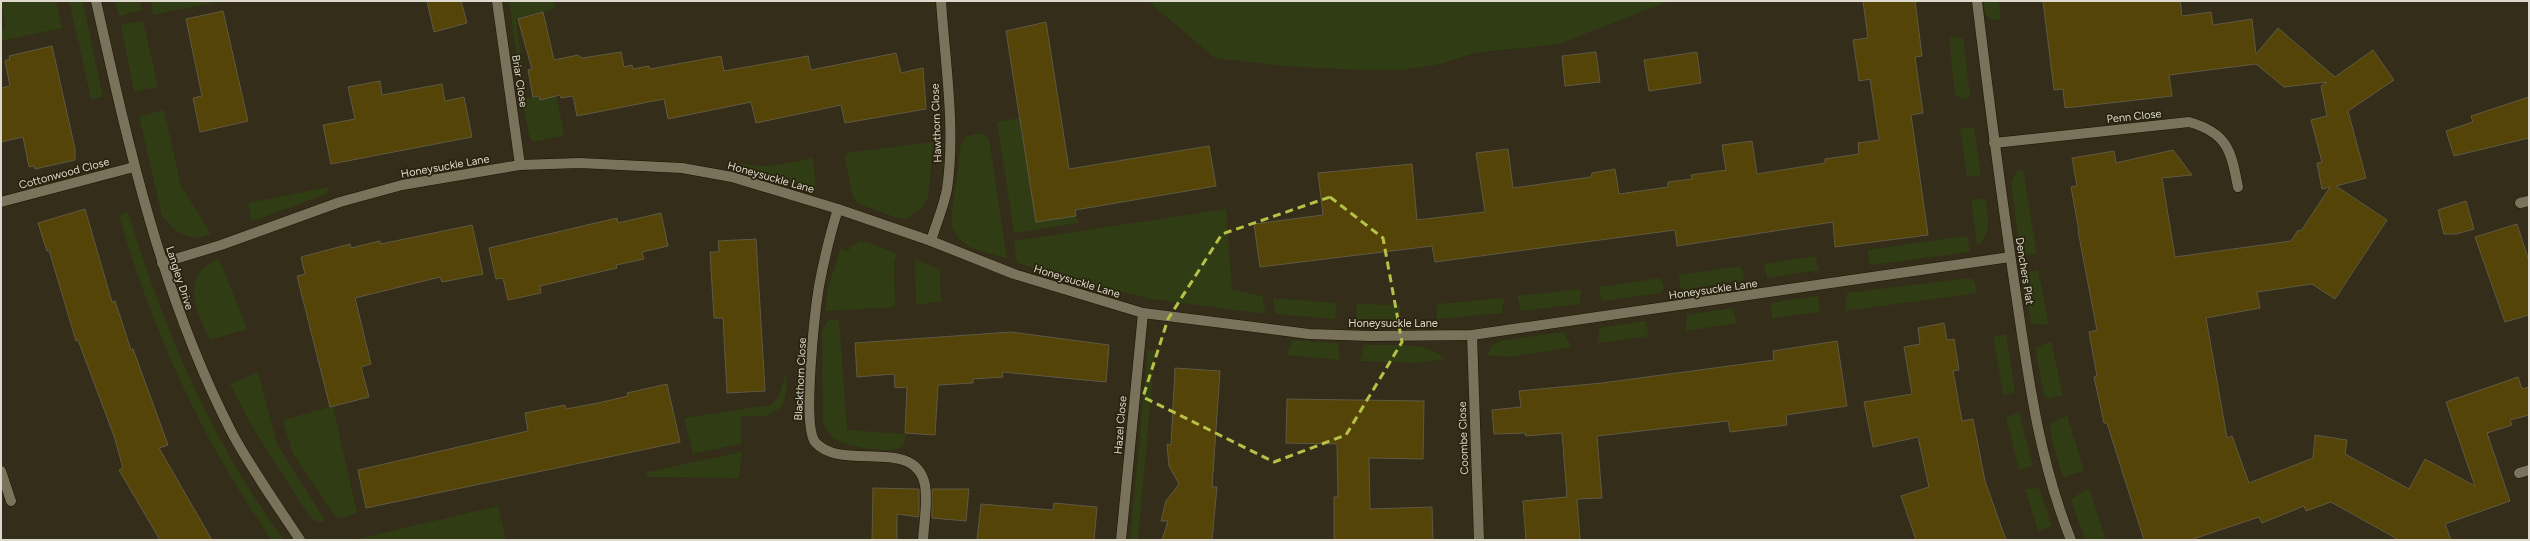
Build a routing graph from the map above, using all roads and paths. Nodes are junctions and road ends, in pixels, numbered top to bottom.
1 (96, 1) edge
2 (497, 1) edge
3 (941, 1) edge
4 (1977, 1) edge
5 (1994, 143) junction
6 (520, 165) junction
7 (134, 167) junction
8 (2238, 187) dead end
9 (1, 202) edge
10 (838, 209) junction
11 (931, 241) junction
12 (2010, 257) junction
13 (162, 262) junction
14 (1143, 313) junction
15 (1472, 335) junction
16 (1, 471) edge
17 (11, 501) dead end
18 (300, 540) edge
19 (923, 540) edge
20 (1121, 540) edge
21 (1479, 540) edge
22 (2071, 540) edge

1 - 7 street, Langley Drive
2 - 6 street, Briar Close
3 - 11 street, Hawthorn Close
4 - 5 street, Denchers Plat
5 - 8 street, Penn Close
5 - 12 street, Denchers Plat
6 - 10 street, Honeysuckle Lane
6 - 13 street, Honeysuckle Lane
7 - 9 street, Cottonwood Close
7 - 13 street, Langley Drive
10 - 11 street, Honeysuckle Lane
10 - 19 street, Blackthorn Close
11 - 14 street, Honeysuckle Lane
12 - 15 street, Honeysuckle Lane
12 - 22 street, Denchers Plat
13 - 18 street, Langley Drive
14 - 15 street, Honeysuckle Lane
14 - 20 street, Hazel Close
15 - 21 street, Coombe Close
16 - 17 street

